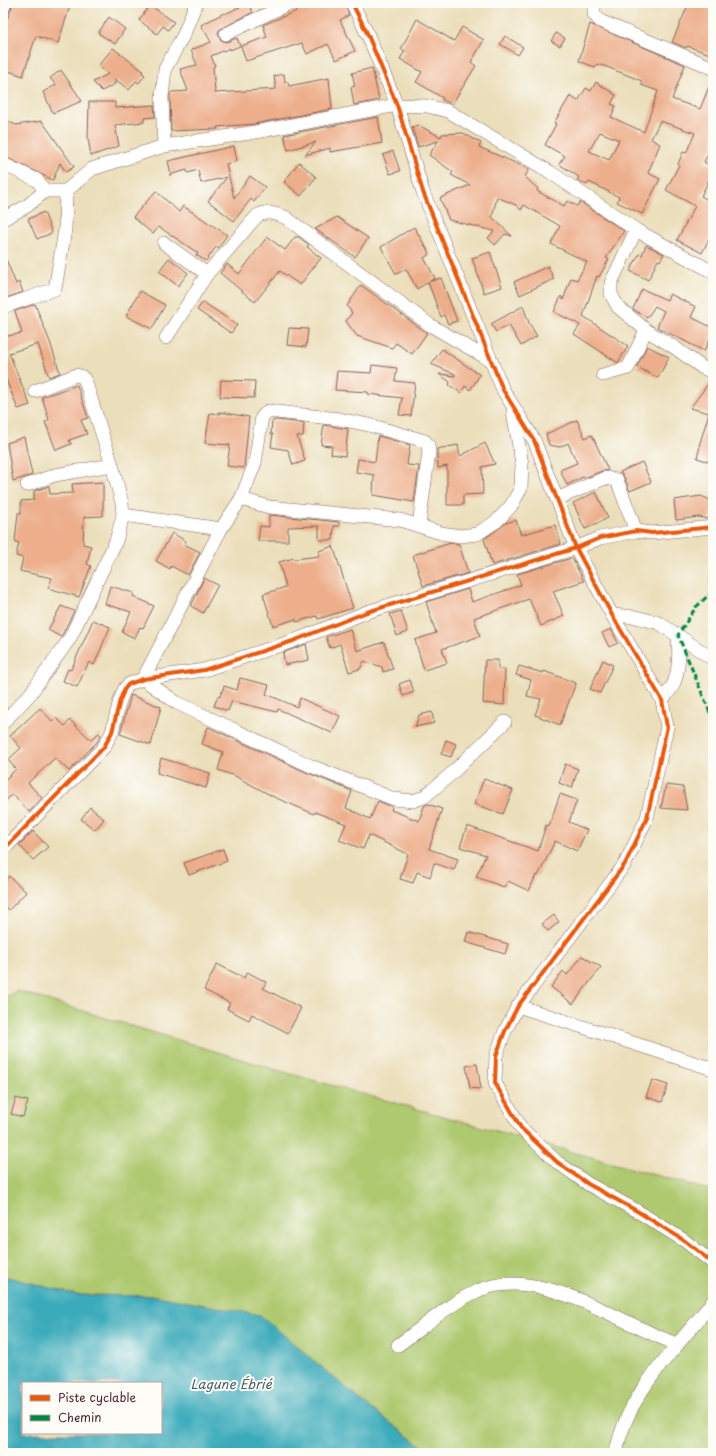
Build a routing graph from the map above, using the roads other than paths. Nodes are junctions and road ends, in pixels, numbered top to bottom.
1 (5, 3) edge
2 (196, 3) edge
3 (290, 3) edge
4 (352, 3) edge
5 (594, 3) edge
6 (3, 9) edge
7 (226, 34) dead end
8 (713, 68) edge
9 (397, 105) junction
10 (164, 146) junction
11 (3, 164) edge
12 (45, 191) junction
13 (66, 191) junction
14 (3, 219) edge
15 (636, 230) junction
16 (164, 243) dead end
17 (713, 272) edge
18 (207, 274) junction
19 (3, 307) edge
20 (646, 330) junction
21 (166, 338) dead end
22 (490, 360) junction
23 (713, 372) edge
24 (603, 375) dead end
25 (35, 391) dead end
26 (512, 406) junction
27 (112, 465) junction
28 (27, 485) dead end
29 (241, 498) junction
30 (557, 498) junction
31 (123, 515) junction
32 (419, 525) junction
33 (713, 527) edge
34 (221, 529) junction
35 (636, 531) junction
36 (576, 548) junction
37 (612, 615) junction
38 (678, 635) junction
39 (713, 659) edge
40 (142, 679) junction
41 (662, 700) junction
42 (505, 722) dead end
43 (3, 723) edge
44 (3, 850) edge
45 (518, 1006) junction
46 (713, 1068) edge
47 (713, 1264) edge
48 (713, 1301) edge
49 (677, 1344) junction
50 (398, 1345) dead end
51 (616, 1453) edge

1 - 6 street
2 - 10 street
3 - 7 street
4 - 9 street
5 - 8 street
9 - 10 street
9 - 15 street
9 - 22 street
10 - 13 street
11 - 12 street
12 - 13 street
12 - 14 street
13 - 19 street
15 - 17 street
15 - 20 street
16 - 18 street
18 - 21 street
18 - 22 street
20 - 23 street
20 - 24 street
22 - 26 street
25 - 27 street
26 - 30 street
26 - 32 street
27 - 28 street
27 - 31 street
29 - 32 street
29 - 32 street
29 - 34 street
30 - 35 street
30 - 36 street
31 - 34 street
31 - 43 street
33 - 35 street
34 - 40 street
35 - 36 street
36 - 37 street
36 - 40 street
37 - 38 street
37 - 41 street
38 - 39 street
38 - 41 street
40 - 42 street
40 - 44 street
41 - 45 street
45 - 46 street
45 - 47 street
48 - 49 street
49 - 50 street
49 - 51 street

